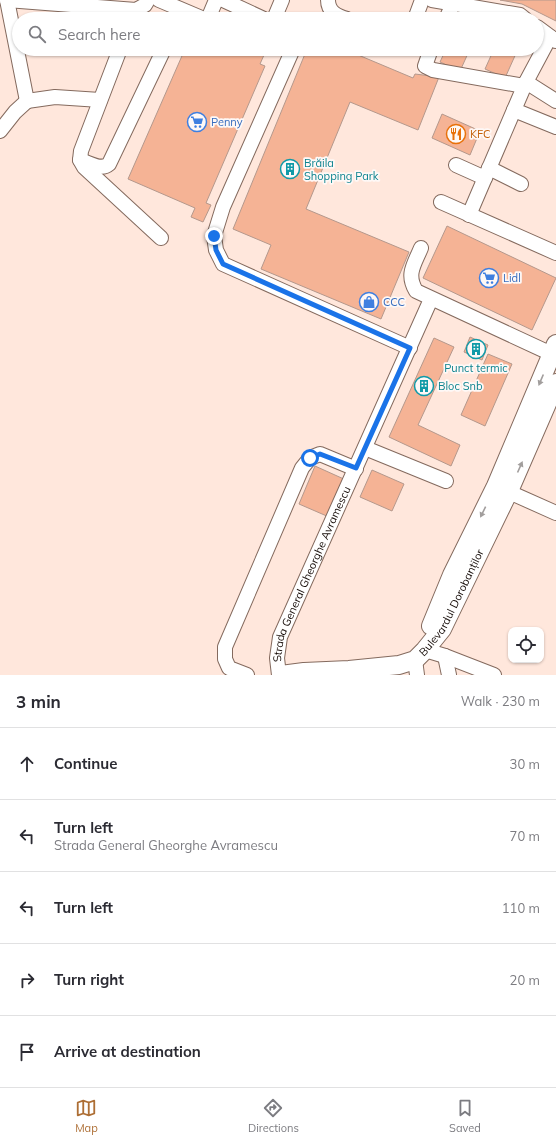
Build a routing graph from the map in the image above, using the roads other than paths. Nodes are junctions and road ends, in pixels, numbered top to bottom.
1 (7, 0) edge
2 (148, 0) edge
3 (160, 0) edge
4 (216, 0) edge
5 (223, 0) edge
6 (282, 0) edge
7 (328, 0) edge
8 (422, 0) edge
9 (432, 0) edge
10 (453, 4) junction
11 (183, 9) edge
12 (116, 12) edge
13 (136, 12) edge
14 (211, 12) edge
15 (249, 12) edge
16 (277, 12) edge
17 (332, 12) edge
18 (417, 12) edge
19 (449, 12) edge
20 (502, 12) edge
21 (12, 25) edge
22 (544, 32) edge
23 (553, 39) edge
24 (544, 53) edge
25 (18, 56) edge
26 (117, 56) edge
27 (161, 56) edge
28 (290, 56) edge
29 (429, 56) edge
30 (542, 56) edge
31 (525, 84) junction
32 (100, 100) junction
33 (27, 101) junction
34 (556, 101) edge
35 (514, 110) junction
36 (556, 127) edge
37 (0, 131) edge
38 (80, 160) junction
39 (456, 165) dead end
40 (487, 173) junction
41 (521, 184) dead end
42 (441, 202) dead end
43 (469, 215) junction
44 (160, 238) dead end
45 (421, 248) dead end
46 (556, 253) edge
47 (431, 299) junction
48 (410, 348) junction
49 (555, 351) edge
50 (556, 383) edge
51 (365, 448) junction
52 (356, 468) junction
53 (446, 481) dead end
54 (502, 489) junction
55 (556, 513) edge
56 (445, 656) junction
57 (419, 662) edge
58 (247, 675) edge
59 (280, 675) edge
60 (449, 675) edge
61 (494, 675) edge

1 - 12 street
1 - 21 street
2 - 13 street
3 - 11 street
4 - 14 street
5 - 15 street
6 - 16 street
7 - 17 street
8 - 18 street
9 - 10 street
10 - 19 street
10 - 20 street
22 - 23 street
23 - 24 street
25 - 33 street
26 - 32 street
27 - 38 street
28 - 48 street
29 - 31 street
30 - 31 street
31 - 34 street
31 - 35 street
32 - 33 street
32 - 38 street
33 - 37 street
35 - 36 street
35 - 40 street
38 - 44 street
39 - 40 street
40 - 41 street
40 - 43 street
42 - 43 street
43 - 46 street
45 - 47 street
47 - 48 street, Strada General Gheorghe Avramescu
47 - 49 street
48 - 51 street, Strada General Gheorghe Avramescu
49 -> 54 main road, Bulevardul Dorobanților
54 -> 50 main road, Bulevardul Dorobanților
51 - 52 street, Strada General Gheorghe Avramescu
51 - 53 street
52 - 58 street
52 - 59 street, Strada General Gheorghe Avramescu
54 - 55 street
54 - 57 main road, Bulevardul Dorobanților
56 - 57 street
56 - 60 street
56 - 61 street
57 - 59 main road

